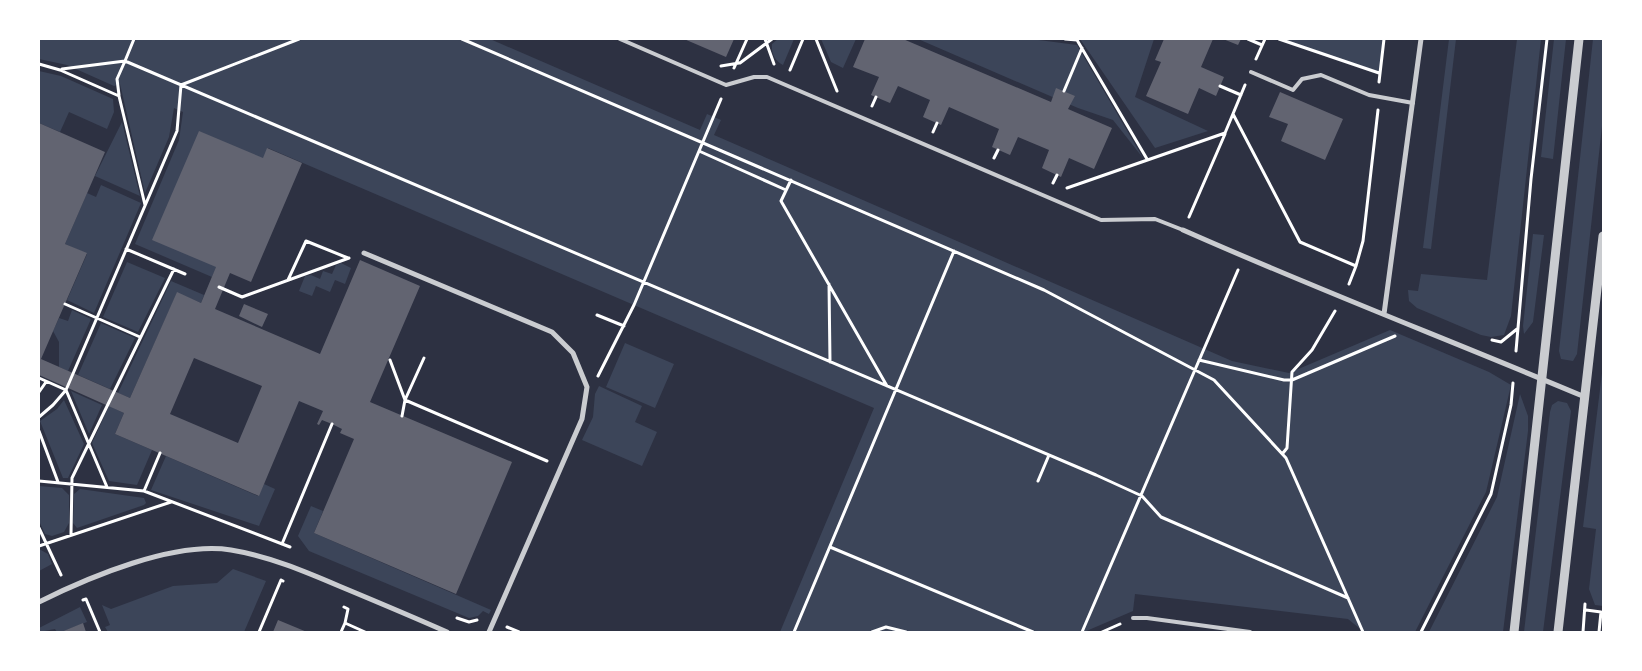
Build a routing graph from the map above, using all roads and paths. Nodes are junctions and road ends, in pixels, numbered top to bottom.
1 (134, 39) edge
2 (299, 39) edge
3 (462, 39) edge
4 (620, 39) edge
5 (747, 39) edge
6 (772, 39) edge
7 (803, 39) edge
8 (816, 39) edge
9 (1065, 39) edge
10 (1248, 39) edge
11 (1265, 39) edge
12 (1279, 39) edge
13 (1384, 39) edge
14 (1421, 39) edge
15 (1547, 39) edge
16 (1579, 39) edge
17 (766, 41) edge
18 (1262, 45) junction
19 (1082, 48) junction
20 (125, 62) junction
21 (747, 63) dead end
22 (39, 64) edge
23 (768, 64) dead end
24 (774, 64) junction
25 (60, 70) junction
26 (789, 72) junction
27 (1251, 72) junction
28 (1379, 73) junction
29 (798, 75) dead end
30 (180, 85) junction
31 (726, 85) junction
32 (783, 85) junction
33 (1220, 86) dead end
34 (830, 89) dead end
35 (1064, 92) dead end
36 (1241, 95) junction
37 (120, 96) junction
38 (876, 97) dead end
39 (1380, 97) junction
40 (1413, 103) junction
41 (863, 104) dead end
42 (872, 107) junction
43 (880, 111) dead end
44 (1233, 114) junction
45 (937, 123) dead end
46 (924, 129) dead end
47 (933, 133) junction
48 (1225, 133) junction
49 (942, 137) dead end
50 (703, 142) junction
51 (998, 150) dead end
52 (699, 152) junction
53 (985, 156) dead end
54 (994, 159) junction
55 (1147, 159) junction
56 (1002, 163) dead end
57 (1057, 175) dead end
58 (791, 180) junction
59 (1045, 180) dead end
60 (1053, 184) junction
61 (786, 190) junction
62 (145, 205) junction
63 (1183, 230) junction
64 (1603, 236) edge
65 (126, 249) junction
66 (954, 251) junction
67 (364, 253) joint
68 (1244, 256) junction
69 (348, 258) junction
70 (174, 269) junction
71 (185, 274) dead end
72 (288, 281) junction
73 (643, 282) junction
74 (829, 283) junction
75 (219, 287) dead end
76 (1342, 298) junction
77 (65, 304) dead end
78 (598, 314) dead end
79 (1384, 314) junction
80 (97, 317) junction
81 (624, 326) junction
82 (1414, 326) junction
83 (1518, 328) junction
84 (140, 337) junction
85 (1491, 340) dead end
86 (424, 358) dead end
87 (390, 360) dead end
88 (1199, 360) junction
89 (830, 362) junction
90 (1514, 368) junction
91 (1196, 370) junction
92 (39, 378) edge
93 (1542, 379) junction
94 (1292, 380) junction
95 (46, 382) junction
96 (887, 386) junction
97 (587, 387) junction
98 (66, 390) junction
99 (895, 390) junction
100 (39, 392) edge
101 (1585, 397) junction
102 (405, 400) junction
103 (402, 416) dead end
104 (39, 417) edge
105 (332, 424) dead end
106 (39, 431) edge
107 (88, 443) junction
108 (1283, 452) junction
109 (160, 453) dead end
110 (1049, 455) junction
111 (561, 467) junction
112 (1038, 481) dead end
113 (58, 482) dead end
114 (107, 488) dead end
115 (144, 492) dead end
116 (1142, 496) junction
117 (172, 502) dead end
118 (39, 528) edge
119 (71, 535) junction
120 (46, 543) junction
121 (282, 544) dead end
122 (39, 546) edge
123 (830, 547) junction
124 (62, 578) dead end
125 (289, 583) dead end
126 (1348, 598) junction
127 (86, 599) dead end
128 (39, 602) edge
129 (1585, 604) dead end
130 (340, 605) dead end
131 (1586, 610) junction
132 (1133, 618) joint
133 (345, 623) junction
134 (100, 632) edge
135 (258, 632) edge
136 (341, 632) edge
137 (365, 632) edge
138 (447, 632) edge
139 (489, 632) edge
140 (794, 632) edge
141 (872, 632) edge
142 (906, 632) edge
143 (1033, 632) edge
144 (1082, 632) edge
145 (1102, 632) edge
146 (1250, 632) edge
147 (1363, 632) edge
148 (1421, 632) edge
149 (1514, 632) edge
150 (1558, 632) edge
151 (1583, 632) edge
152 (1599, 632) edge

1 - 20 path
2 - 30 path
3 - 50 path
4 - 31 lane
5 - 31 path
6 - 17 path
7 - 26 path
8 - 34 path
9 - 19 path
10 - 18 path
11 - 18 path
12 - 28 path
13 - 28 path
14 - 40 street
15 - 83 path
16 - 93 street
17 - 21 path
17 - 24 path
18 - 27 path
19 - 35 path
19 - 55 path
20 - 25 path
20 - 30 path
20 - 37 path
22 - 25 path
23 - 24 path
24 - 26 path
25 - 37 path
26 - 29 path
26 - 32 path
27 - 36 path
27 - 39 lane
28 - 39 path
30 - 62 path
30 - 73 path
31 - 32 lane
31 - 50 path
32 - 63 lane
33 - 36 path
36 - 44 path
37 - 62 path
38 - 42 path
39 - 40 lane
39 - 44 path
40 - 79 street
41 - 42 path
42 - 43 path
44 - 48 path
45 - 47 path
46 - 47 path
47 - 49 path
48 - 55 path
48 - 63 path
50 - 52 path
50 - 58 path
51 - 54 path
52 - 61 path
52 - 73 path
53 - 54 path
54 - 56 path
55 - 60 path
57 - 60 path
58 - 61 path
58 - 66 path
59 - 60 path
61 - 74 path
62 - 65 path
63 - 68 street
64 - 101 street
65 - 70 path
65 - 80 path
66 - 91 path
66 - 99 path
67 - 69 path
67 - 97 street
68 - 76 street
68 - 88 path
69 - 72 path
69 - 72 path
70 - 71 path
70 - 84 path
72 - 75 path
73 - 81 path
73 - 89 path
74 - 89 path
74 - 96 path
76 - 79 street
76 - 94 path
77 - 80 path
78 - 81 path
79 - 82 street
80 - 84 path
80 - 98 path
81 - 97 path
82 - 90 street
82 - 94 path
83 - 85 path
83 - 90 path
84 - 107 path
86 - 102 path
87 - 102 path
88 - 91 path
88 - 94 path
89 - 96 path
90 - 93 street
90 - 148 path
91 - 108 path
91 - 116 path
92 - 95 path
93 - 101 street
93 - 149 street
94 - 108 path
95 - 98 path
95 - 100 path
96 - 99 path
97 - 111 street
98 - 104 path
98 - 107 path
99 - 110 path
99 - 123 path
101 - 150 street
102 - 103 path
102 - 111 path
105 - 121 path
106 - 113 path
107 - 114 path
107 - 119 path
108 - 126 path
109 - 115 path
110 - 112 path
110 - 116 path
111 - 139 street
116 - 126 path
116 - 144 path
117 - 119 path
118 - 120 path
119 - 120 path
120 - 122 path
120 - 124 path
123 - 140 path
123 - 143 path
125 - 135 path
126 - 147 path
127 - 134 path
128 - 138 street
129 - 131 path
130 - 133 path
131 - 151 path
131 - 152 path
132 - 145 path
132 - 146 lane
133 - 136 path
133 - 137 path
141 - 142 path

